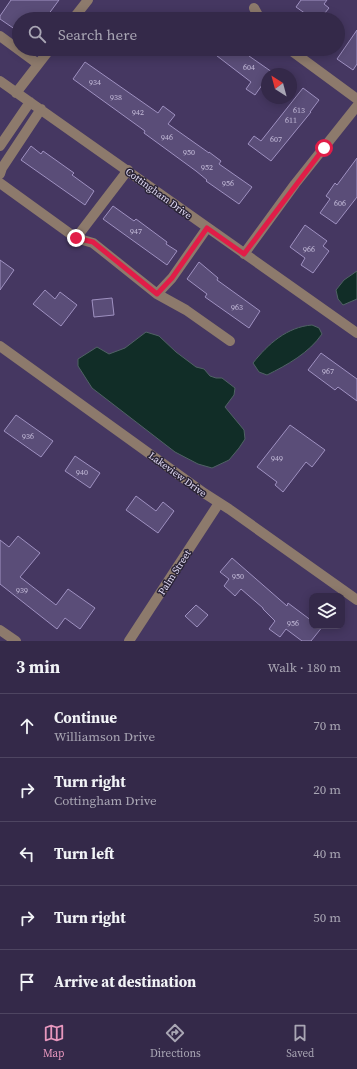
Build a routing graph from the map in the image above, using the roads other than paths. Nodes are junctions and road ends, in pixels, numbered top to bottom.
1 (88, 0) edge
2 (254, 8) dead end
3 (79, 12) edge
4 (256, 12) edge
5 (0, 36) edge
6 (12, 45) edge
7 (27, 56) edge
8 (44, 56) edge
9 (299, 56) edge
10 (38, 64) junction
11 (0, 80) edge
12 (16, 92) junction
13 (357, 99) edge
14 (30, 102) junction
15 (357, 106) edge
16 (41, 109) junction
17 (0, 146) edge
18 (128, 170) junction
19 (0, 174) edge
20 (0, 183) edge
21 (207, 228) junction
22 (76, 238) junction
23 (244, 254) junction
24 (157, 294) junction
25 (357, 333) edge
26 (230, 340) dead end
27 (0, 346) edge
28 (219, 503) junction
29 (357, 600) edge
30 (0, 630) edge
31 (16, 641) edge
32 (129, 641) edge

1 - 3 street
2 - 4 street
5 - 6 street
7 - 10 street
8 - 10 street
9 - 13 street
10 - 12 street
11 - 12 street, Cottingham Drive
12 - 14 street, Cottingham Drive
14 - 16 street, Cottingham Drive
14 - 17 street
15 - 23 street
16 - 18 street, Cottingham Drive
16 - 19 street
18 - 21 street, Cottingham Drive
18 - 22 street
20 - 22 street
21 - 23 street, Cottingham Drive
21 - 24 street
22 - 24 street
23 - 25 street, Cottingham Drive
24 - 26 street
27 - 28 street, Lakeview Drive
28 - 29 street, Lakeview Drive
28 - 32 street, Palm Street
30 - 31 street

